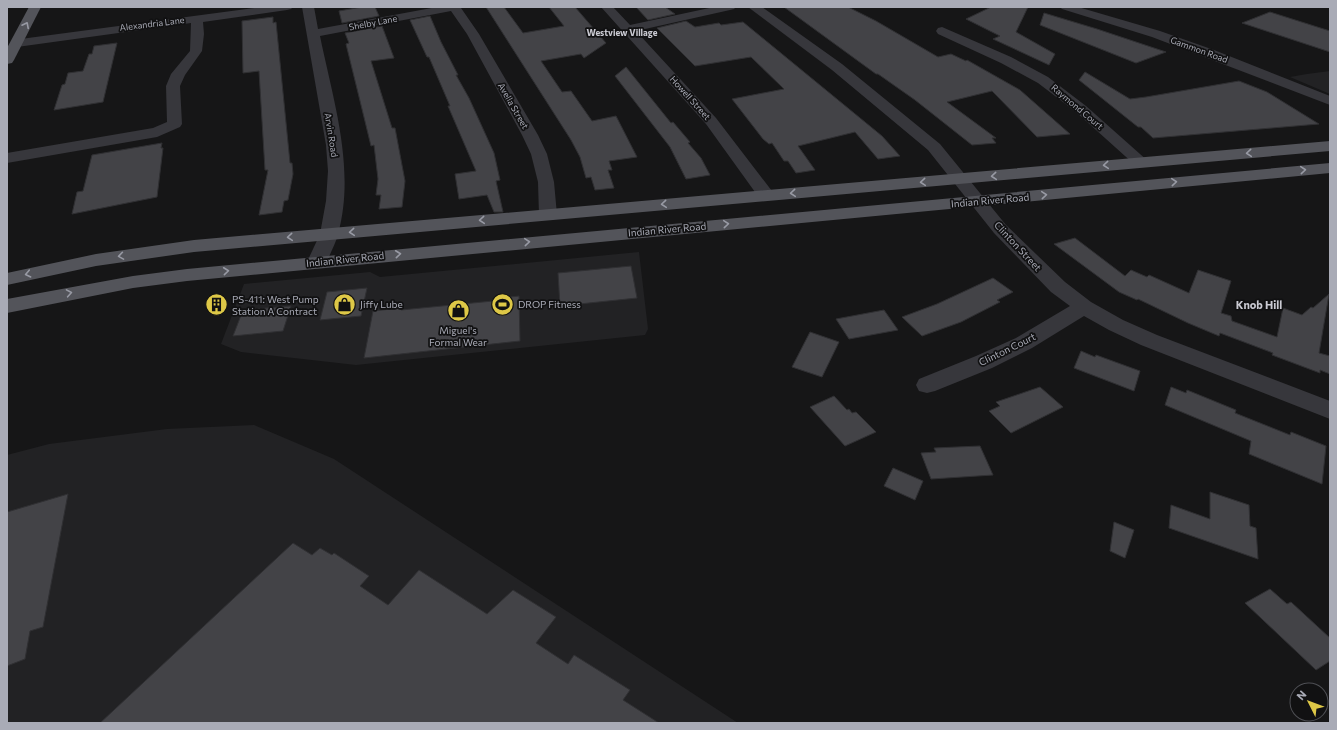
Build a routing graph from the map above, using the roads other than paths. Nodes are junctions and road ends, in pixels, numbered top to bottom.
1 (35, 7) edge
2 (287, 7) edge
3 (308, 7) edge
4 (455, 7) edge
5 (607, 7) edge
6 (730, 7) edge
7 (754, 7) edge
8 (1066, 7) edge
9 (197, 18) junction
10 (627, 29) junction
11 (942, 31) dead end
12 (313, 34) junction
13 (17, 43) junction
14 (7, 60) edge
15 (1330, 101) edge
16 (1330, 146) edge
17 (7, 158) edge
18 (1141, 162) junction
19 (1330, 168) edge
20 (961, 179) junction
21 (766, 195) junction
22 (978, 201) junction
23 (548, 215) junction
24 (329, 234) junction
25 (317, 262) junction
26 (7, 279) edge
27 (7, 306) edge
28 (1084, 307) junction
29 (927, 385) dead end
30 (1330, 410) edge

13 -> 1 main road
2 - 9 street, Alexandria Lane
3 - 12 street, Arvin Road
4 - 12 street, Shelby Lane
4 - 23 street, Avella Street
5 - 10 street, Howell Street
6 - 10 street
7 - 20 street, Clinton Street
8 - 15 street, Gammon Road
9 - 13 street, Alexandria Lane
9 - 17 street
10 - 21 street, Howell Street
11 - 18 street, Raymond Court
12 - 24 street, Arvin Road
13 - 14 main road
16 -> 18 main road
18 -> 20 main road
22 -> 19 main road, Indian River Road
20 -> 21 main road
20 - 22 street, Clinton Street
21 -> 23 main road
25 -> 22 main road, Indian River Road
22 - 28 street, Clinton Street
23 -> 24 main road
24 - 25 street, Arvin Road
24 -> 26 main road
27 -> 25 main road, Indian River Road
28 - 29 street, Clinton Court
28 - 30 street, Clinton Street

